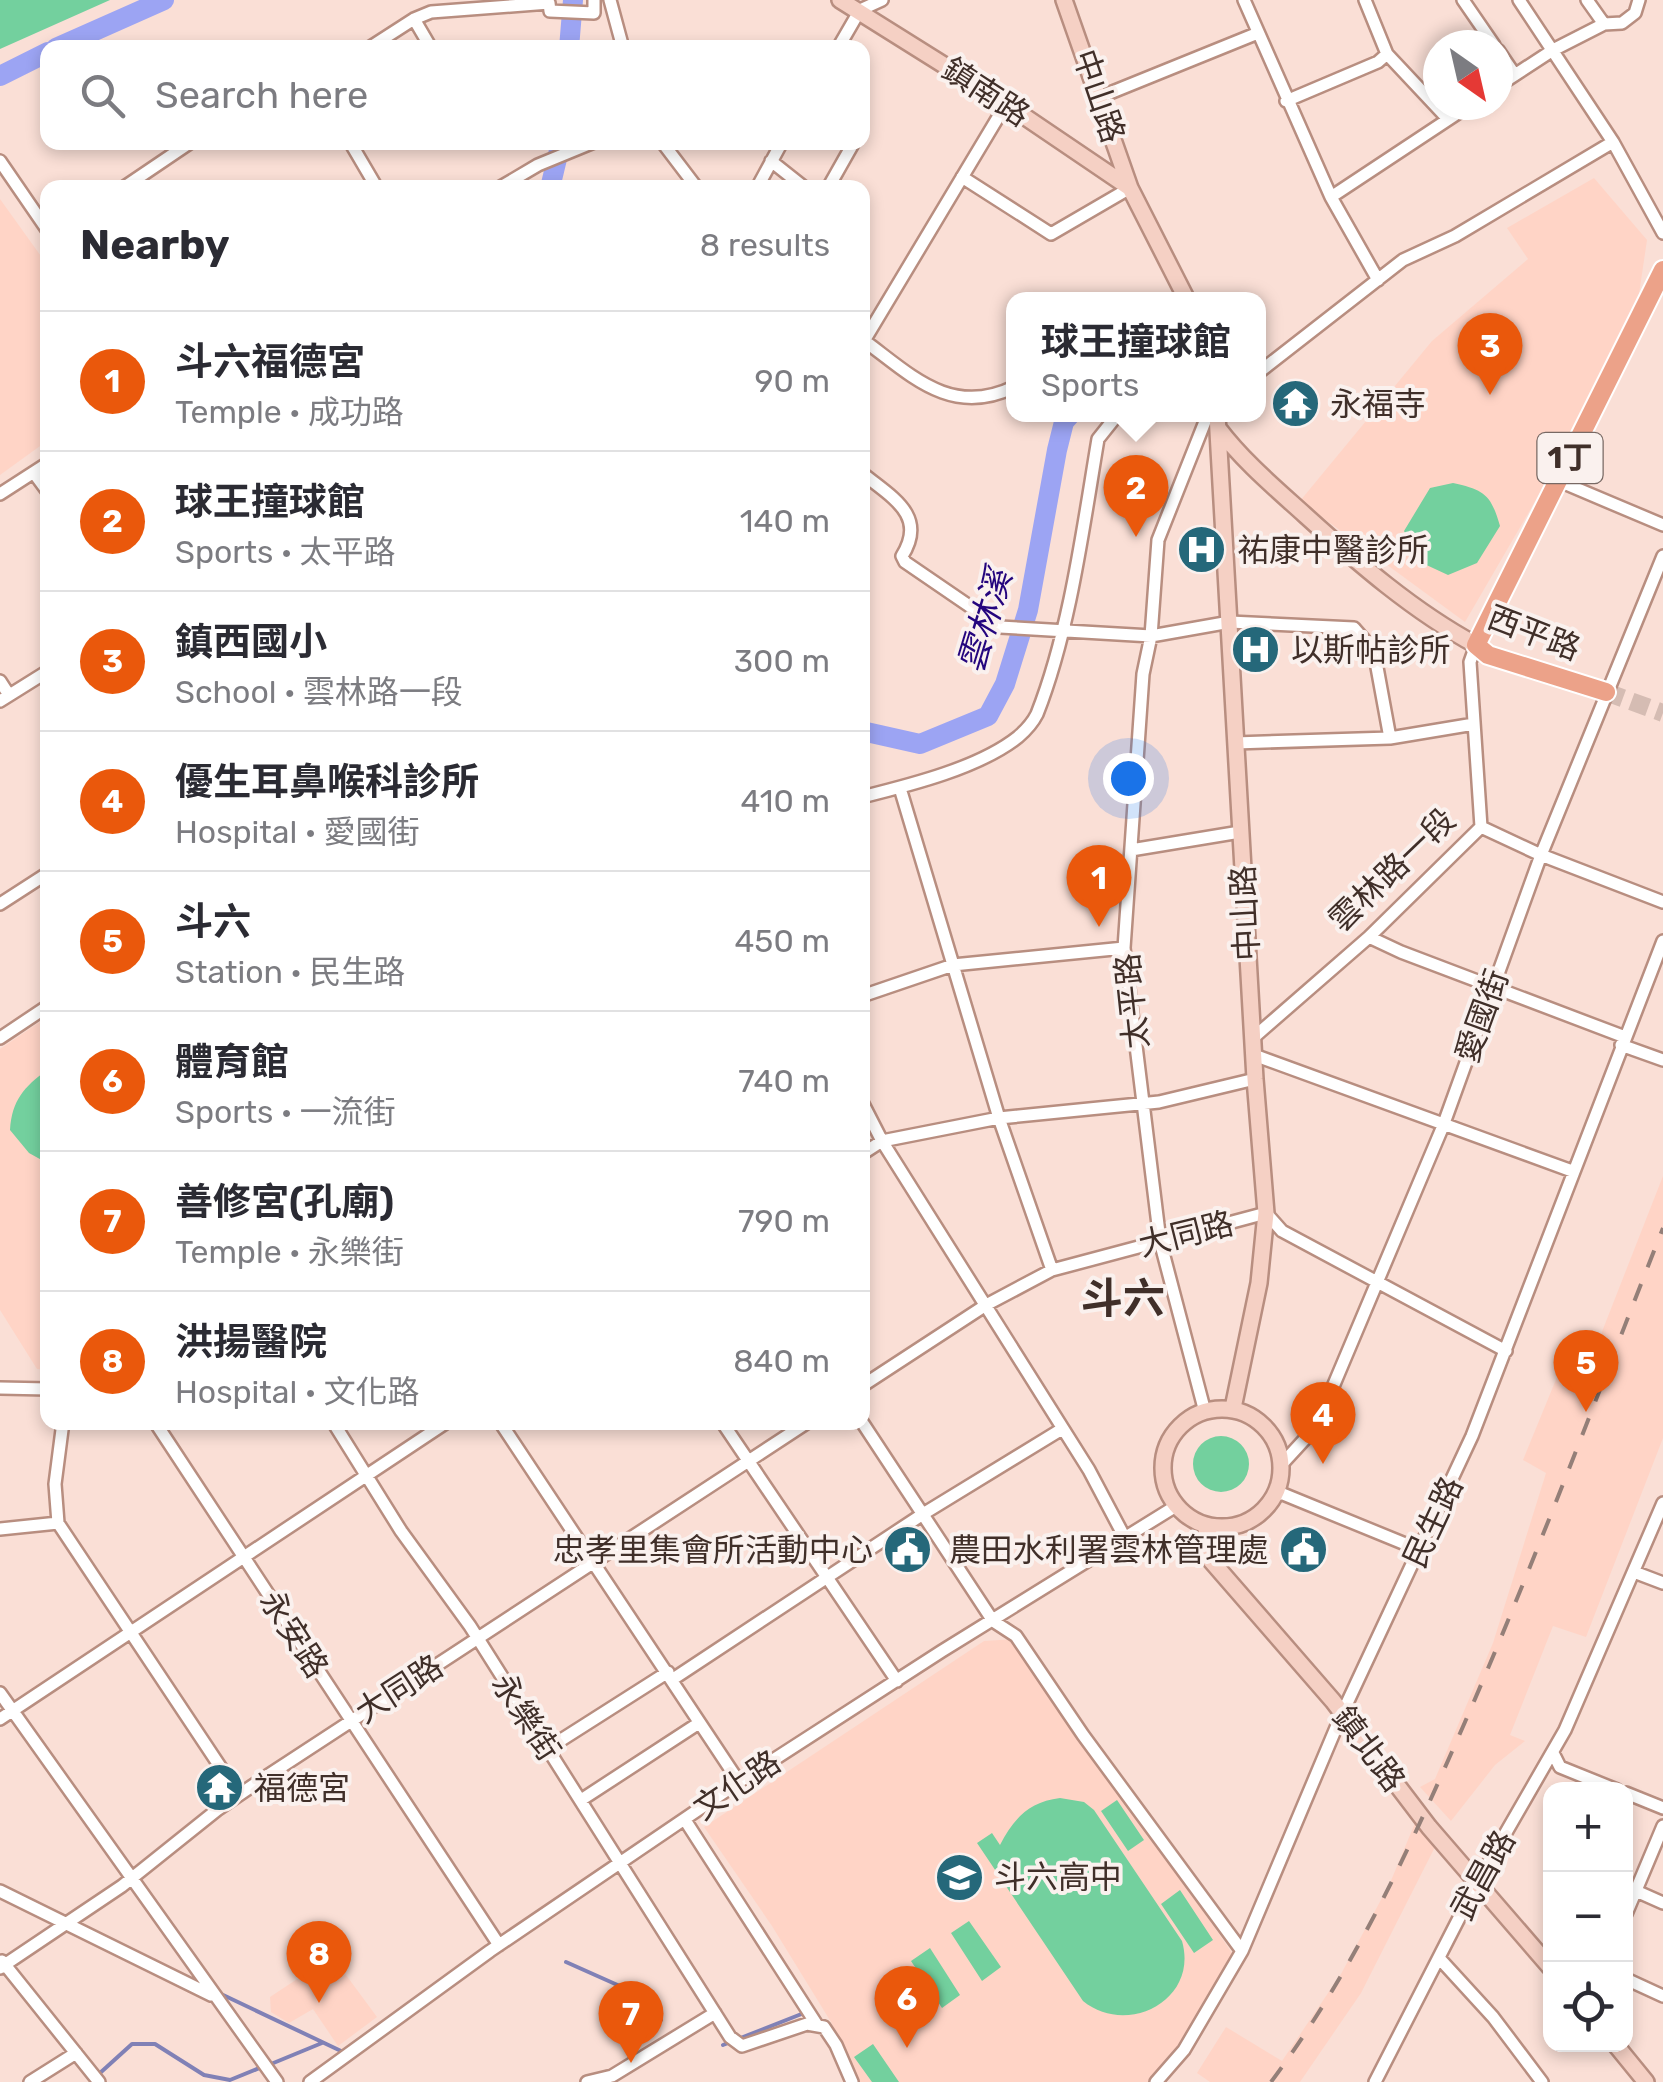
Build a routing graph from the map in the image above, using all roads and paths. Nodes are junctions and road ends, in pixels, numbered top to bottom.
1 (610, 0) edge
2 (840, 0) edge
3 (882, 0) edge
4 (1064, 0) edge
5 (1244, 0) edge
6 (1365, 0) edge
7 (1463, 0) edge
8 (1518, 0) edge
9 (1587, 0) edge
10 (1639, 0) edge
11 (592, 6) edge
12 (860, 10) junction
13 (414, 19) junction
14 (1604, 24) junction
15 (1484, 30) edge
16 (1258, 34) junction
17 (381, 40) edge
18 (426, 40) edge
19 (621, 40) edge
20 (843, 40) edge
21 (1553, 50) junction
22 (1387, 54) junction
23 (1513, 72) edge
24 (1515, 75) joint
25 (1423, 92) edge
26 (1100, 97) junction
27 (1286, 101) junction
28 (1006, 104) junction
29 (1446, 120) edge
30 (1613, 142) junction
31 (179, 150) edge
32 (355, 150) edge
33 (574, 150) edge
34 (668, 150) edge
35 (777, 150) edge
36 (849, 150) edge
37 (0, 160) edge
38 (771, 161) junction
39 (962, 177) junction
40 (135, 180) edge
41 (372, 180) edge
42 (514, 180) edge
43 (691, 180) edge
44 (761, 180) edge
45 (795, 180) edge
46 (833, 180) edge
47 (1130, 188) junction
48 (1331, 197) junction
49 (40, 220) edge
50 (1663, 232) edge
51 (1663, 270) edge
52 (1378, 280) junction
53 (1184, 292) edge
54 (870, 328) edge
55 (870, 345) edge
56 (1266, 368) edge
57 (1006, 391) edge
58 (1112, 422) edge
59 (1213, 422) edge
60 (1214, 422) edge
61 (1216, 422) edge
62 (40, 469) edge
63 (34, 473) junction
64 (870, 480) edge
65 (40, 481) edge
66 (1558, 482) junction
67 (0, 494) edge
68 (1663, 525) edge
69 (1663, 556) edge
70 (1230, 622) junction
71 (1061, 632) junction
72 (1151, 636) junction
73 (1476, 645) junction
74 (40, 675) edge
75 (0, 680) edge
76 (1606, 692) junction
77 (5, 698) edge
78 (1474, 724) junction
79 (1390, 738) junction
80 (1235, 743) junction
81 (900, 788) junction
82 (870, 796) edge
83 (1481, 826) junction
84 (1240, 832) junction
85 (1131, 850) junction
86 (1541, 855) junction
87 (40, 878) edge
88 (1663, 902) edge
89 (0, 904) edge
90 (1369, 937) junction
91 (1663, 940) edge
92 (1124, 948) junction
93 (953, 965) junction
94 (1492, 985) junction
95 (870, 993) edge
96 (40, 1011) edge
97 (0, 1037) edge
98 (1623, 1041) junction
99 (1253, 1046) junction
100 (1663, 1060) edge
101 (1254, 1079) junction
102 (1144, 1104) junction
103 (870, 1118) edge
104 (1000, 1118) junction
105 (1443, 1126) junction
106 (882, 1141) junction
107 (870, 1149) edge
108 (1572, 1171) junction
109 (1266, 1213) junction
110 (1160, 1242) junction
111 (1052, 1270) junction
112 (1376, 1280) junction
113 (986, 1305) junction
114 (1506, 1351) junction
115 (870, 1381) edge
116 (0, 1388) edge
117 (40, 1389) edge
118 (1233, 1408) junction
119 (1205, 1412) junction
120 (1062, 1429) junction
121 (62, 1430) edge
122 (160, 1430) edge
123 (338, 1430) edge
124 (435, 1430) edge
125 (505, 1430) edge
126 (727, 1430) edge
127 (795, 1430) edge
128 (867, 1430) edge
129 (747, 1461) junction
130 (1281, 1465) junction
131 (366, 1474) junction
132 (1275, 1494) junction
133 (1663, 1502) edge
134 (1176, 1506) junction
135 (923, 1514) junction
136 (58, 1523) junction
137 (1206, 1525) junction
138 (7, 1528) edge
139 (1126, 1538) junction
140 (0, 1540) edge
141 (1420, 1550) junction
142 (244, 1556) junction
143 (594, 1561) junction
144 (1634, 1572) junction
145 (826, 1578) junction
146 (1663, 1582) edge
147 (994, 1621) junction
148 (130, 1632) junction
149 (476, 1638) junction
150 (671, 1676) junction
151 (897, 1681) junction
152 (0, 1693) edge
153 (5, 1716) edge
154 (1342, 1716) junction
155 (350, 1721) junction
156 (699, 1723) junction
157 (547, 1750) junction
158 (1552, 1753) junction
159 (739, 1782) junction
160 (1598, 1782) edge
161 (239, 1795) junction
162 (1633, 1796) edge
163 (580, 1800) junction
164 (1663, 1808) edge
165 (685, 1820) junction
166 (1663, 1826) edge
167 (620, 1865) junction
168 (130, 1878) junction
169 (1478, 1880) junction
170 (0, 1891) edge
171 (1636, 1892) junction
172 (1633, 1899) edge
173 (1663, 1903) edge
174 (73, 1920) junction
175 (499, 1945) junction
176 (1242, 1951) junction
177 (1439, 1958) junction
178 (1545, 1962) edge
179 (2, 1964) edge
180 (1633, 1982) edge
181 (214, 1994) junction
182 (1663, 1996) edge
183 (716, 2013) junction
184 (818, 2025) junction
185 (1622, 2052) edge
186 (76, 2053) junction
187 (269, 2072) edge
188 (30, 2082) edge
189 (99, 2082) edge
190 (310, 2082) edge
191 (587, 2082) edge
192 (852, 2082) edge
193 (1156, 2082) edge
194 (1375, 2082) edge
195 (1542, 2082) edge
196 (1646, 2082) edge

1 - 19 street
2 - 12 street, 鎮南路
3 - 12 street
4 - 26 street, 中山路
5 - 16 street
6 - 22 street
7 - 15 street
8 - 21 street
9 - 14 street
10 - 14 street
11 - 13 street
12 - 20 street
12 - 28 street, 鎮南路
13 - 17 street
13 - 18 street
14 - 21 street
16 - 26 street
16 - 27 street
21 - 24 street
21 - 30 street
22 - 25 street
22 - 27 street
23 - 24 street
26 - 47 street, 中山路
27 - 48 street
28 - 39 street
28 - 47 street, 鎮南路
29 - 48 street
30 - 50 street
30 - 52 street
31 - 40 street
32 - 41 street
33 - 42 street
34 - 43 street
35 - 38 street
36 - 46 street
37 - 49 street
38 - 44 street
38 - 45 street
39 - 47 street
39 - 54 street
47 - 53 street, 中山路
48 - 52 street
51 - 66 main road, 雲林路一段 / 1丁
52 - 56 street
55 - 57 street
58 - 71 street
59 - 72 street, 太平路
60 - 70 street, 中山路
61 - 73 street, 西平路
62 - 63 street
63 - 65 street
63 - 67 street
64 - 71 street
66 - 68 street
66 - 73 main road, 雲林路一段 / 1丁
69 - 76 street, 愛國街
70 - 72 street
70 - 79 street
70 - 80 street, 中山路
71 - 72 street
71 - 81 street
72 - 85 street, 太平路
73 - 76 main road, 西平路
73 - 78 street, 雲林路一段
74 - 77 street
75 - 77 street
76 - 86 street, 愛國街
78 - 79 street
78 - 83 street, 雲林路一段
79 - 80 street
80 - 84 street, 中山路
81 - 82 street
81 - 93 street
83 - 86 street
83 - 90 street, 雲林路一段
84 - 85 street
84 - 99 street, 中山路
85 - 92 street, 太平路
86 - 88 street
86 - 94 street, 愛國街
87 - 89 street
90 - 94 street
90 - 99 street, 雲林路一段
91 - 98 street, 民生路
92 - 93 street
92 - 102 street, 太平路
93 - 95 street
93 - 104 street
94 - 98 street
94 - 105 street, 愛國街
96 - 97 street
98 - 100 street
98 - 108 street, 民生路
99 - 101 street, 中山路
99 - 105 street
101 - 102 street
101 - 109 street, 中山路
102 - 104 street
102 - 110 street, 太平路
103 - 106 street
104 - 106 street
104 - 111 street
105 - 108 street
105 - 112 street, 愛國街
106 - 107 street
106 - 113 street
108 - 114 street, 民生路
109 - 110 street, 大同路
109 - 112 street, 大同路
109 - 118 street, 中山路
110 - 111 street, 大同路
110 - 119 street, 太平路
111 - 113 street, 大同路
112 - 114 street, 大同路
112 - 130 street, 愛國街
113 - 115 street, 大同路
113 - 120 street
114 - 141 street, 民生路
116 - 117 street
118 - 119 street
118 - 130 street
119 - 134 street
120 - 135 street
120 - 139 street
121 - 136 street
122 - 142 street, 永安路
123 - 131 street, 永樂街
124 - 131 street
125 - 143 street
126 - 129 street
127 - 129 street, 大同路
128 - 135 street
129 - 143 street, 大同路
129 - 145 street
130 - 132 street
131 - 142 street
131 - 149 street, 永樂街
132 - 137 street
132 - 141 street
133 - 144 street, 武昌路
134 - 137 street
134 - 139 street, 文化路
135 - 145 street
135 - 147 street
136 - 138 street
136 - 148 street
137 - 154 street, 鎮北路
138 - 140 street
139 - 147 street, 文化路
141 - 154 street, 民生路
142 - 148 street
142 - 155 street, 永安路
143 - 149 street, 大同路
143 - 150 street
144 - 146 street
144 - 158 street, 武昌路
145 - 150 street
145 - 151 street
147 - 151 street, 文化路
147 - 176 street
148 - 153 street
148 - 161 street
149 - 155 street, 大同路
149 - 157 street, 永樂街
150 - 156 street
150 - 157 street
151 - 159 street, 文化路
152 - 153 street
153 - 168 street
154 - 169 street, 鎮北路
154 - 176 street, 民生路
155 - 161 street, 大同路
155 - 175 street, 永安路
156 - 159 street
156 - 163 street
157 - 163 street, 永樂街
158 - 160 street
158 - 169 street, 武昌路
159 - 165 street, 文化路
161 - 168 street, 大同路
162 - 164 street
163 - 167 street, 永樂街
165 - 167 street, 文化路
165 - 184 street
166 - 171 street
167 - 175 street, 文化路
167 - 183 street, 永樂街
168 - 174 street, 大同路
168 - 181 street
169 - 177 street, 武昌路
169 - 178 street, 鎮北路
170 - 174 street
171 - 172 street
171 - 173 street
174 - 179 street, 大同路
174 - 181 street
175 - 190 street, 文化路
176 - 193 street, 民生路
177 - 194 street, 武昌路
177 - 195 street
179 - 186 street
180 - 182 street
181 - 187 street
183 - 184 street, 永樂街
183 - 191 street
184 - 192 street
185 - 196 street
186 - 188 street
186 - 189 street

